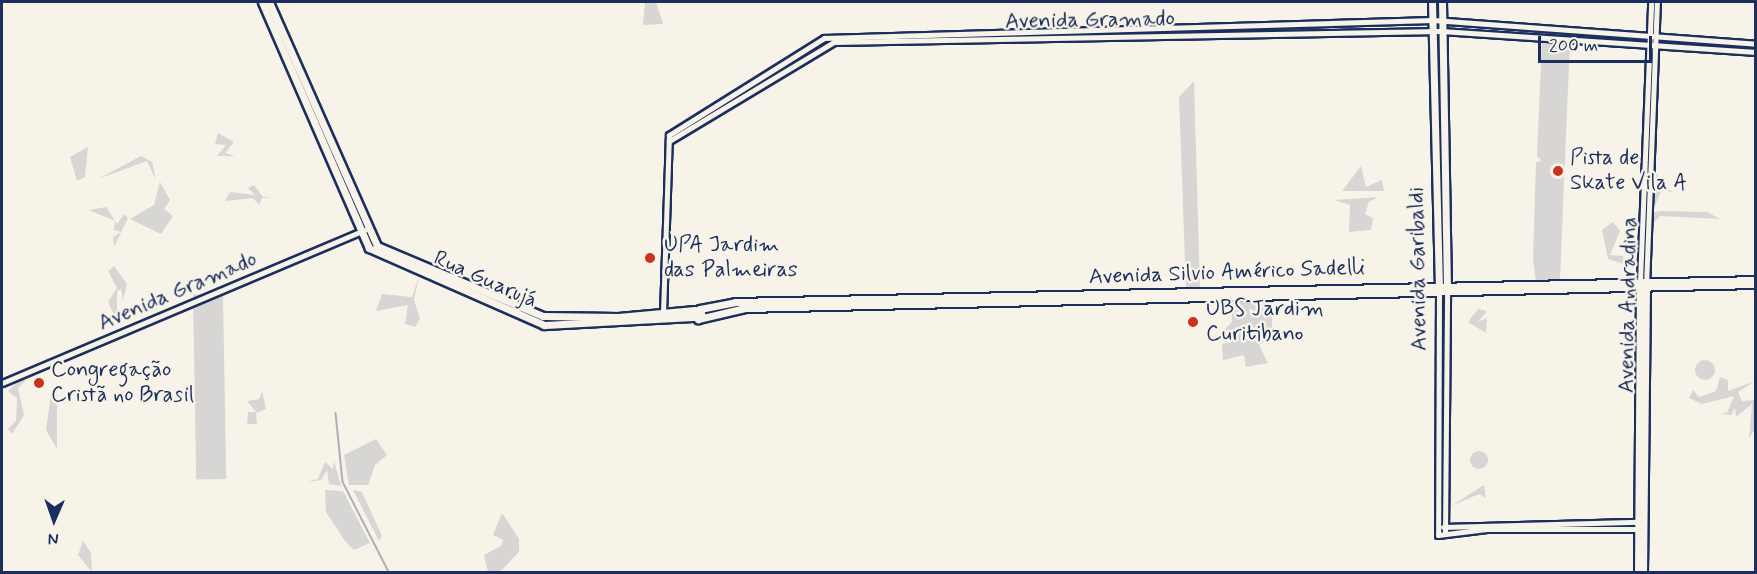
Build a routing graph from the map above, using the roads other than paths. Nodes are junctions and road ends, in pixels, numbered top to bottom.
1 (262, 2) edge
2 (269, 2) edge
3 (1432, 2) edge
4 (1442, 2) edge
5 (1651, 2) edge
6 (1657, 2) edge
7 (1433, 20) junction
8 (1442, 21) junction
9 (1362, 22) junction
10 (1310, 23) junction
11 (276, 25) junction
12 (1363, 30) junction
13 (1311, 31) junction
14 (1433, 31) junction
15 (1442, 31) junction
16 (1653, 36) junction
17 (1652, 44) junction
18 (1755, 44) edge
19 (1755, 52) edge
20 (669, 138) junction
21 (364, 231) junction
22 (375, 249) junction
23 (1755, 282) edge
24 (1643, 284) junction
25 (1439, 289) junction
26 (1447, 289) junction
27 (698, 313) junction
28 (663, 314) junction
29 (1443, 376) junction
30 (2, 383) edge
31 (1443, 386) junction
32 (1438, 447) junction
33 (1446, 447) junction
34 (1641, 526) junction
35 (1442, 527) junction
36 (1445, 534) junction
37 (1638, 573) edge
38 (1643, 573) edge

1 - 11 main road
2 - 11 main road
3 - 7 main road, Avenida Garibaldi
4 - 8 main road, Avenida Garibaldi
5 - 16 street, Avenida Andradina
6 - 16 street, Avenida Andradina
7 - 8 street, Avenida Gramado
7 - 9 street, Avenida Gramado
7 - 14 main road, Avenida Garibaldi
8 - 15 main road, Avenida Garibaldi
8 - 16 street, Avenida Gramado
9 - 10 street, Avenida Gramado
9 - 12 street
10 - 13 street
10 - 20 street, Avenida Gramado
11 - 21 main road
12 - 13 street, Avenida Gramado
12 - 14 street, Avenida Gramado
13 - 20 street, Avenida Gramado
14 - 15 street, Avenida Gramado
14 - 25 main road, Avenida Garibaldi
15 - 17 street, Avenida Gramado
15 - 26 main road, Avenida Garibaldi
16 - 17 street, Avenida Andradina
16 - 18 street, Avenida Gramado
17 - 19 street, Avenida Gramado
17 - 24 street, Avenida Andradina
20 - 28 street
21 - 22 main road
21 - 30 street, Avenida Gramado
22 - 27 main road, Rua Guarujá
22 - 28 main road, Rua Guarujá
23 - 24 main road, Avenida Silvio Américo Sadelli
24 - 26 main road, Avenida Silvio Américo Sadelli
24 - 34 main road, Avenida Andradina
25 - 26 main road, Avenida Silvio Américo Sadelli
25 - 27 main road, Avenida Silvio Américo Sadelli
25 - 29 street, Avenida Garibaldi
26 - 29 street, Avenida Garibaldi
27 - 28 main road, Rua Guarujá
29 - 31 street, Avenida Garibaldi
31 - 32 street, Avenida Garibaldi
31 - 33 street, Avenida Garibaldi
32 - 33 street
32 - 35 street, Avenida Garibaldi
33 - 35 street, Avenida Garibaldi
34 - 35 street
34 - 36 street
34 - 37 main road, Avenida Andradina
34 - 38 main road, Avenida Andradina
35 - 36 street, Avenida Garibaldi
35 - 36 street, Avenida Garibaldi

